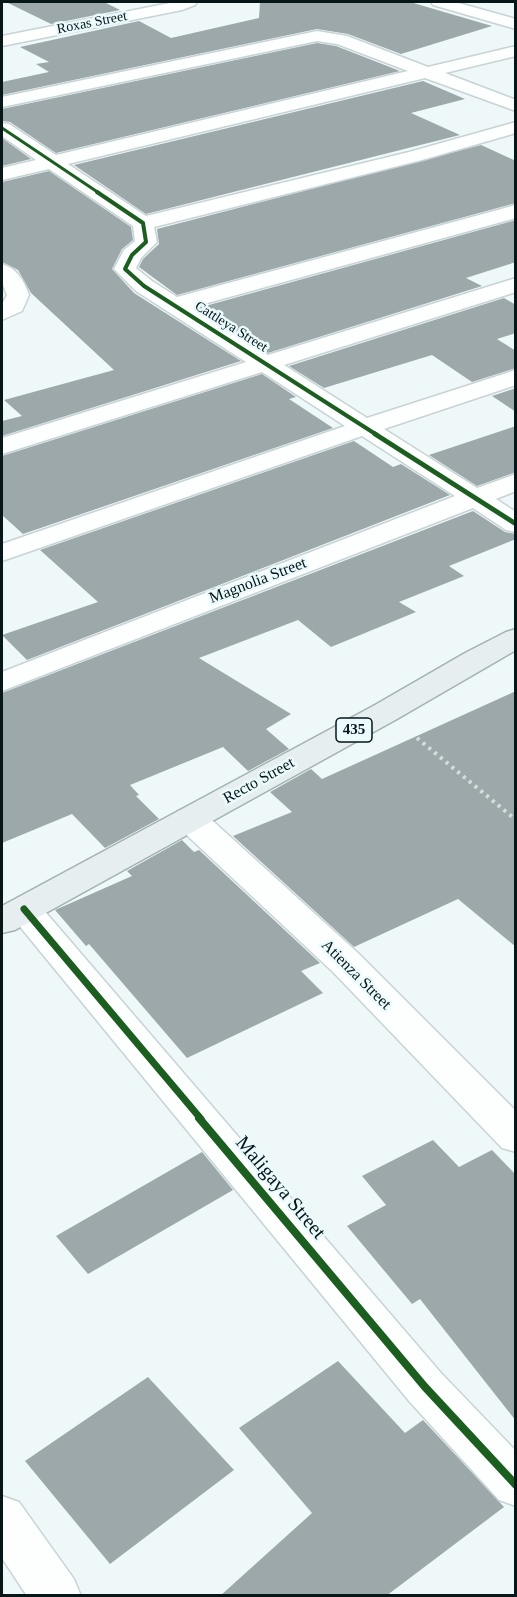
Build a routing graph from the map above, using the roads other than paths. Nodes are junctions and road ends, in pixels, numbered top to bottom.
1 (439, 2) edge
2 (474, 2) edge
3 (186, 3) edge
4 (456, 6) junction
5 (516, 24) edge
6 (2, 41) edge
7 (516, 51) edge
8 (432, 72) junction
9 (2, 102) edge
10 (516, 106) edge
11 (2, 128) edge
12 (516, 128) edge
13 (52, 162) junction
14 (2, 174) edge
15 (516, 211) edge
16 (143, 223) junction
17 (2, 271) edge
18 (516, 285) edge
19 (175, 305) junction
20 (2, 314) edge
21 (265, 362) junction
22 (516, 377) edge
23 (365, 427) junction
24 (2, 446) edge
25 (516, 482) edge
26 (474, 496) junction
27 (516, 524) edge
28 (2, 553) edge
29 (516, 638) edge
30 (2, 682) edge
31 (190, 819) junction
32 (13, 915) edge
33 (516, 1137) edge
34 (516, 1485) edge
35 (2, 1518) edge
36 (56, 1596) edge

1 - 4 street
2 - 4 street
3 - 6 street, Roxas Street
4 - 5 street
7 - 8 street
8 - 9 street
8 - 10 street
8 - 13 street
11 - 13 street
12 - 16 street
13 - 14 street
13 - 16 street
15 - 19 street
16 - 19 street, Cattleya Street
17 - 20 street
18 - 21 street
19 - 21 street, Cattleya Street
21 - 23 street, Cattleya Street
21 - 24 street
22 - 23 street
23 - 26 street, Cattleya Street
23 - 28 street
25 - 26 street, Magnolia Street
26 - 27 street, Cattleya Street
26 - 30 street, Magnolia Street
29 - 31 main road, Recto Street / 435
31 - 32 main road, Recto Street / 435
31 - 33 street, Atienza Street
32 - 34 street, Maligaya Street
35 - 36 street

